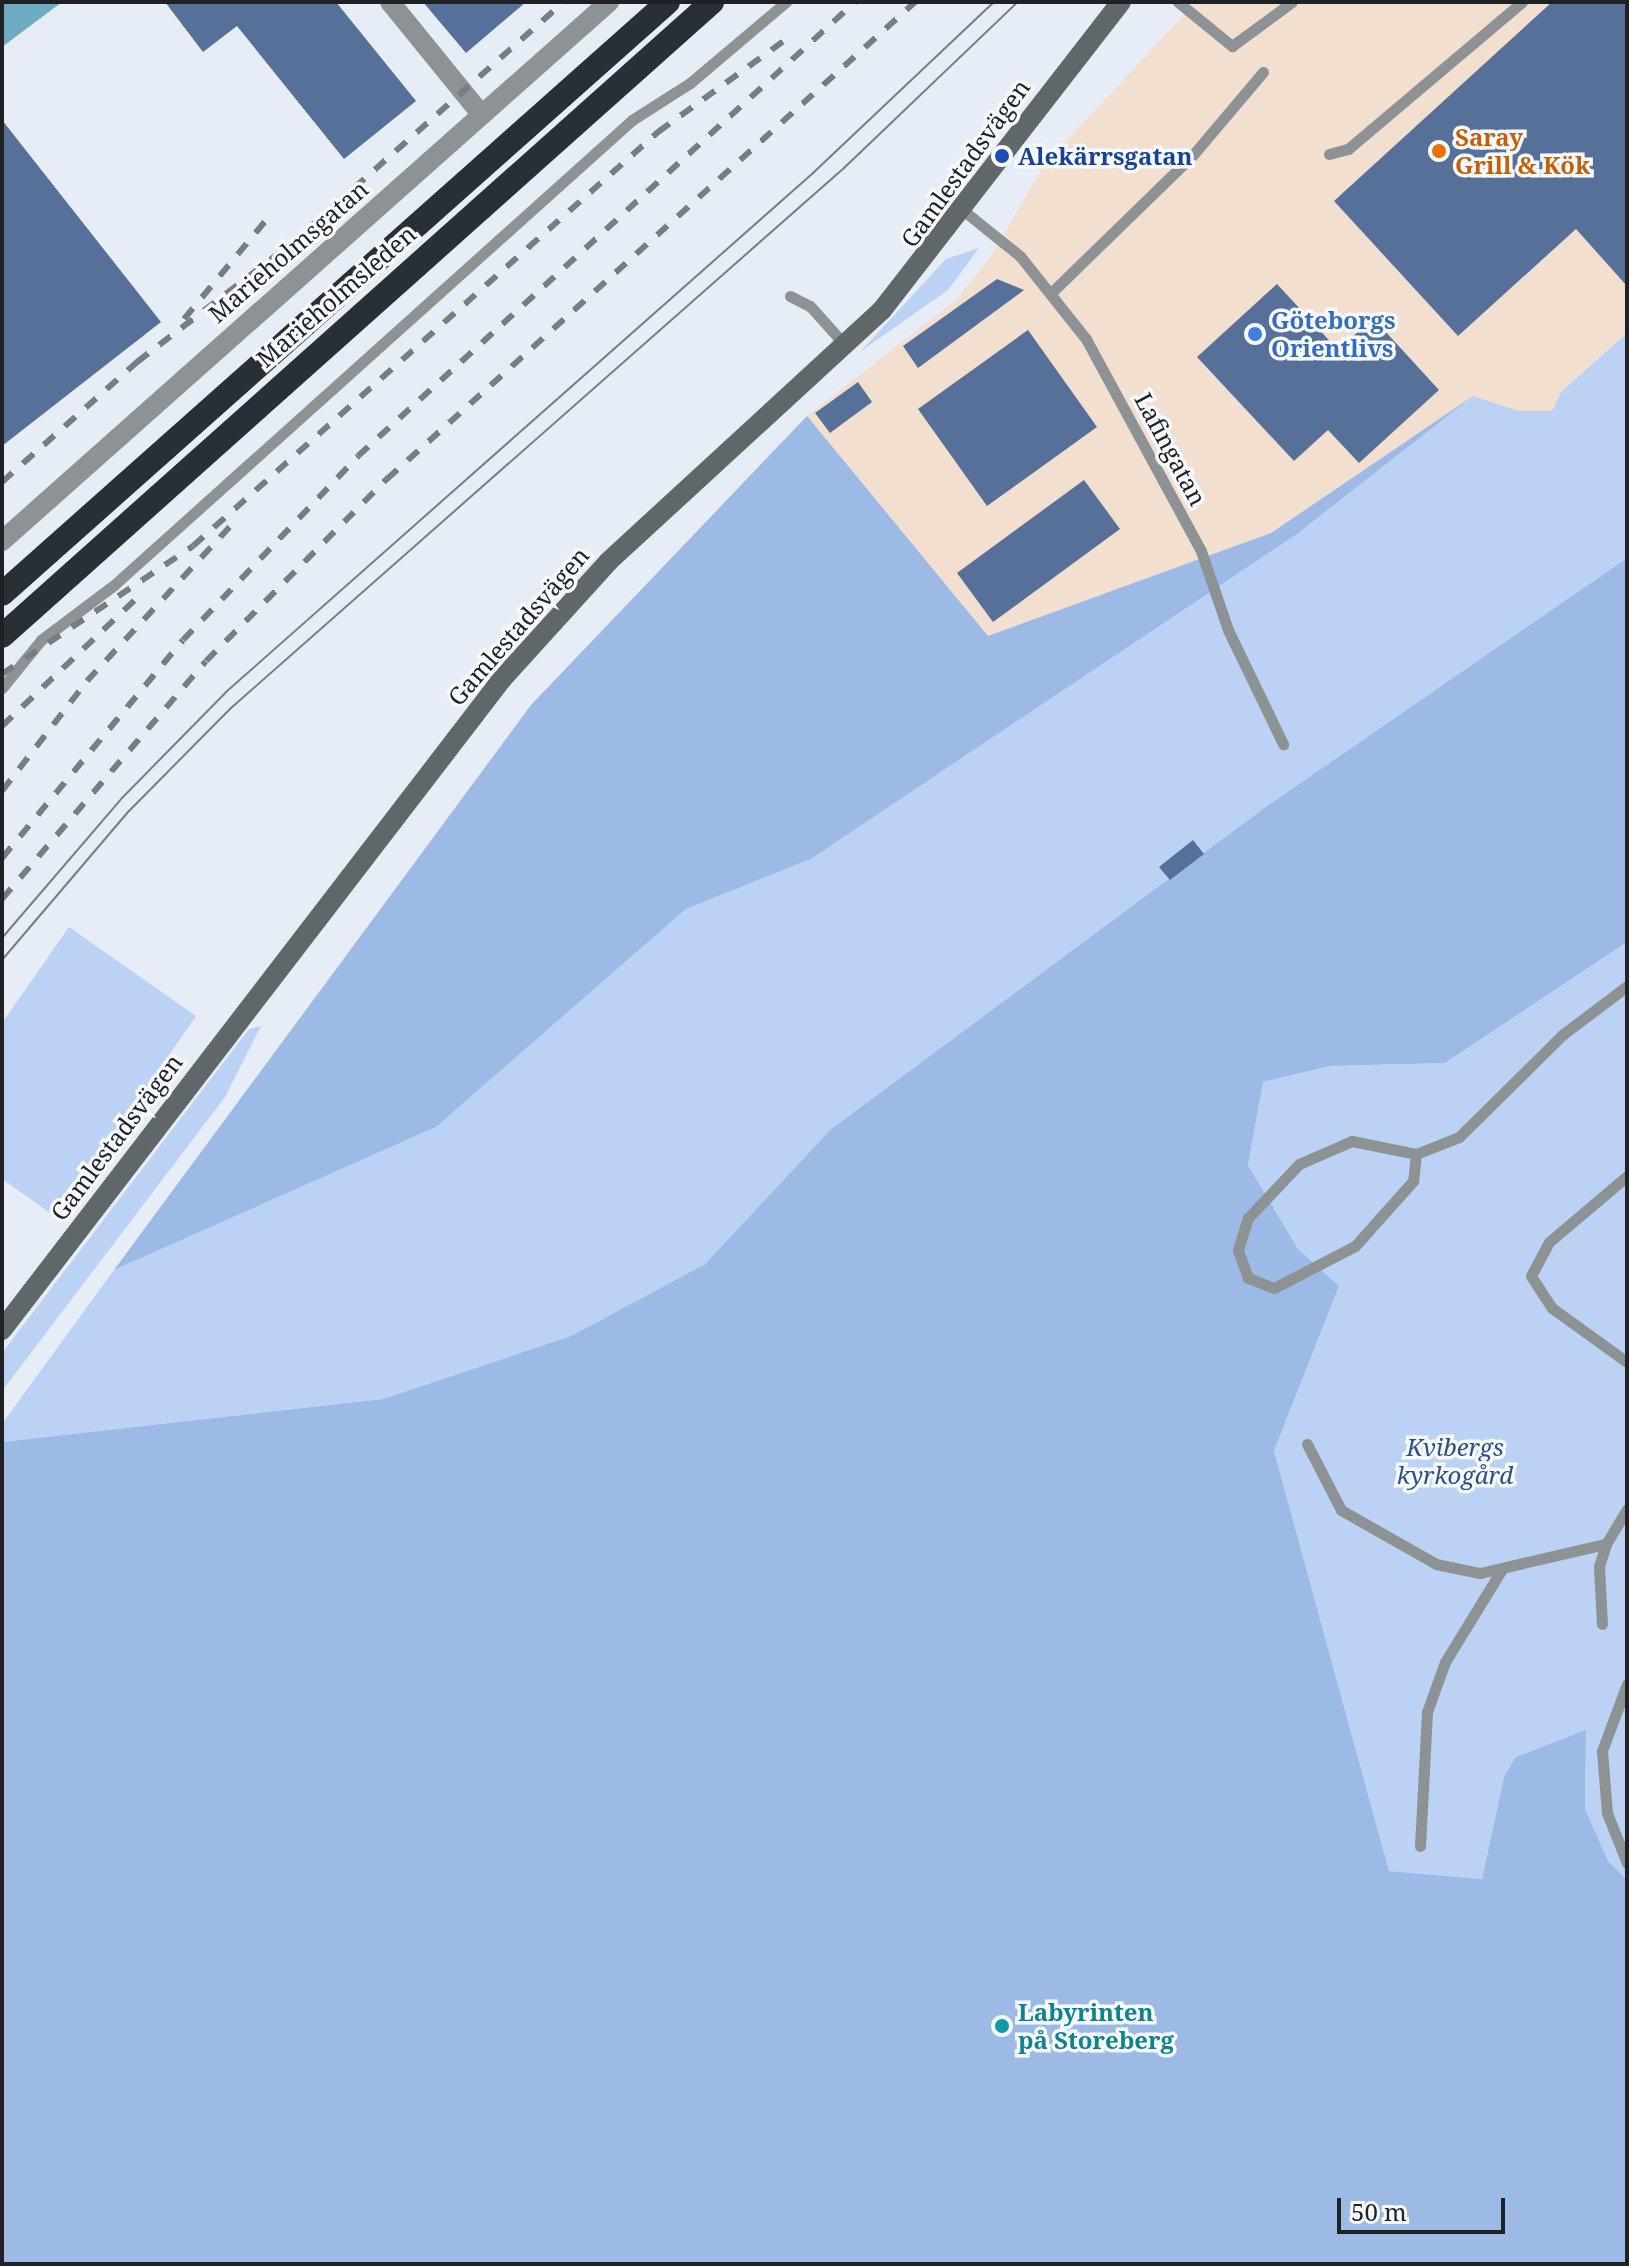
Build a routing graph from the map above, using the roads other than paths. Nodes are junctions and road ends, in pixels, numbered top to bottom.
1 (390, 2) edge
2 (609, 2) edge
3 (668, 2) edge
4 (712, 2) edge
5 (786, 2) edge
6 (1121, 2) edge
7 (1178, 2) edge
8 (1292, 2) edge
9 (1522, 2) edge
10 (1263, 72) dead end
11 (481, 114) junction
12 (1329, 154) dead end
13 (964, 211) junction
14 (1053, 291) junction
15 (790, 296) dead end
16 (845, 345) junction
17 (2, 541) edge
18 (2, 594) edge
19 (2, 636) edge
20 (2, 688) edge
21 (1283, 744) dead end
22 (1627, 986) edge
23 (1416, 1154) junction
24 (1627, 1176) edge
25 (2, 1330) edge
26 (1627, 1362) edge
27 (1307, 1444) dead end
28 (1627, 1509) edge
29 (1606, 1544) junction
30 (1502, 1569) junction
31 (1602, 1624) dead end
32 (1627, 1684) edge
33 (1420, 1846) dead end
34 (1627, 1863) edge

1 - 11 street
2 - 11 street, Marieholmsgatan
3 - 18 highway, Marieholmsleden
4 - 19 highway, Marieholmsleden
5 - 20 lane
6 - 13 street, Gamlestadsvägen
7 - 8 lane
9 - 12 lane
10 - 14 lane
11 - 17 street, Marieholmsgatan
13 - 14 lane, Lafingatan
13 - 16 street, Gamlestadsvägen
14 - 21 lane, Lafingatan
15 - 16 lane
16 - 25 street, Gamlestadsvägen
22 - 23 lane
23 - 23 lane
24 - 26 lane
27 - 30 lane
28 - 29 lane
29 - 30 lane
29 - 31 lane
30 - 33 lane
32 - 34 lane

